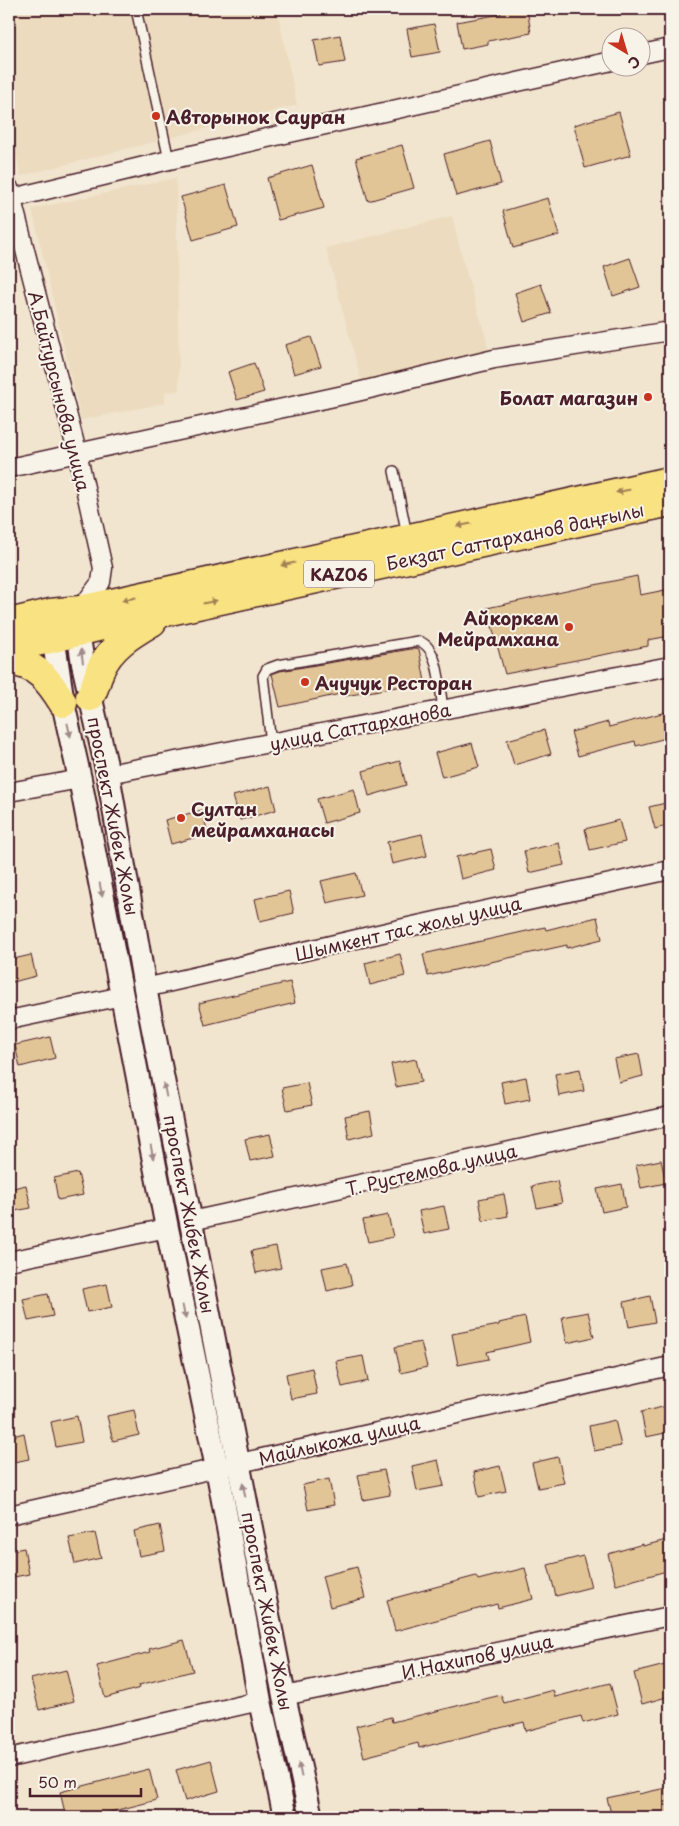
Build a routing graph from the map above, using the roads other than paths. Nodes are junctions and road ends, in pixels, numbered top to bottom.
1 (136, 9) edge
2 (670, 48) edge
3 (652, 52) edge
4 (602, 63) edge
5 (169, 160) junction
6 (10, 195) edge
7 (670, 331) edge
8 (77, 452) junction
9 (9, 468) edge
10 (394, 471) dead end
11 (670, 481) edge
12 (670, 502) edge
13 (407, 538) junction
14 (170, 611) junction
15 (71, 617) junction
16 (9, 623) edge
17 (9, 648) edge
18 (9, 662) edge
19 (670, 666) edge
20 (90, 696) junction
21 (63, 703) junction
22 (443, 710) junction
23 (271, 743) junction
24 (108, 774) junction
25 (80, 779) junction
26 (9, 792) edge
27 (670, 870) edge
28 (145, 988) junction
29 (122, 996) junction
30 (9, 1020) edge
31 (670, 1116) edge
32 (191, 1221) junction
33 (167, 1228) junction
34 (9, 1261) edge
35 (670, 1366) edge
36 (228, 1465) junction
37 (9, 1515) edge
38 (670, 1616) edge
39 (284, 1696) junction
40 (260, 1701) junction
41 (9, 1758) edge
42 (285, 1817) edge
43 (311, 1817) edge

1 - 5 lane
2 - 3 street
4 - 5 street
5 - 6 street
6 - 8 street, А.Байтурсынова улица
7 - 8 street
8 - 9 street
8 - 15 street, А.Байтурсынова улица
10 - 13 lane
11 -> 13 main road, Бекзат Саттарханов даңғылы / KАZ06
14 -> 12 main road, Бекзат Саттарханов даңғылы / KАZ06
13 -> 15 main road, Бекзат Саттарханов даңғылы / KАZ06
14 - 15 main road, Бекзат Саттарханов даңғылы / KАZ06
14 - 20 main road
15 - 16 main road, Бекзат Саттарханов даңғылы / KАZ06
15 - 17 main road, Бекзат Саттарханов даңғылы / KАZ06
20 -> 15 street, проспект Жибек Жолы
15 - 21 street, проспект Жибек Жолы
18 - 21 main road
19 - 22 street, улица Саттарханова
20 - 24 street, проспект Жибек Жолы
21 -> 25 street, проспект Жибек Жолы
22 - 23 street, улица Саттарханова
22 - 23 lane
23 - 24 street, улица Саттарханова
24 - 28 street, проспект Жибек Жолы
25 - 26 street
25 -> 29 street, проспект Жибек Жолы
27 - 28 street, Шымкент тас жолы улица
32 -> 28 street, проспект Жибек Жолы
29 - 30 street
29 -> 33 street, проспект Жибек Жолы
31 - 32 street, Т. Рустемова улица
32 - 36 street, проспект Жибек Жолы
33 - 34 street
33 -> 36 street, проспект Жибек Жолы
35 - 36 street, Майлыкожа улица
36 - 37 street, Майлыкожа улица
39 -> 36 street, проспект Жибек Жолы
36 - 40 street, проспект Жибек Жолы
38 - 39 street, И.Нахипов улица
43 -> 39 street, проспект Жибек Жолы
40 - 41 street
40 - 42 street, проспект Жибек Жолы

